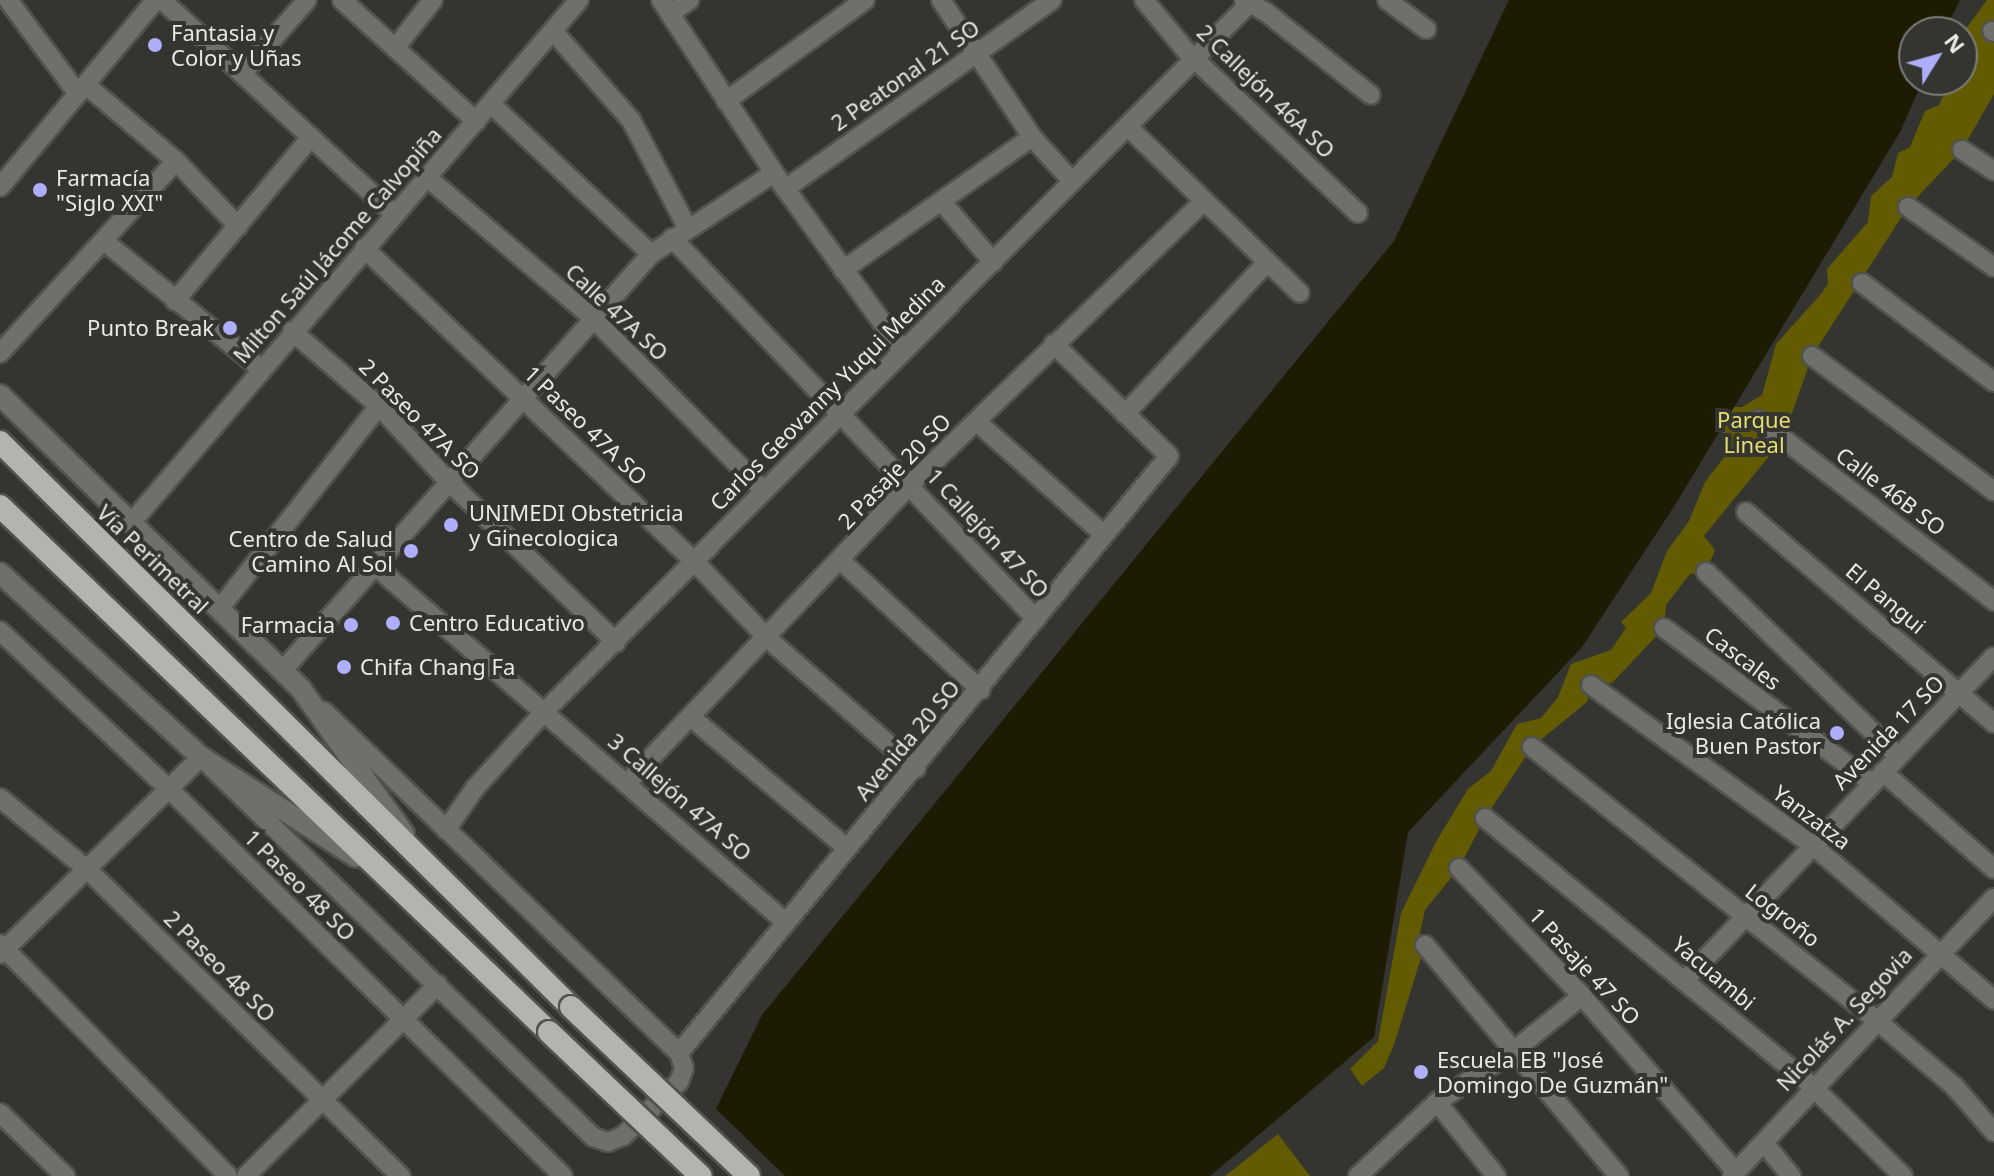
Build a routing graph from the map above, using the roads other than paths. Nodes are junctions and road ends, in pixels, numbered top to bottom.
1 (8, 0) edge
2 (159, 0) edge
3 (307, 0) edge
4 (342, 0) edge
5 (433, 0) edge
6 (579, 0) edge
7 (689, 0) edge
8 (865, 0) edge
9 (941, 0) edge
10 (1052, 0) edge
11 (1144, 0) edge
12 (1387, 0) edge
13 (1248, 2) edge
14 (665, 7) edge
15 (1426, 29) dead end
16 (553, 31) junction
17 (395, 48) junction
18 (976, 55) junction
19 (1199, 60) junction
20 (242, 74) junction
21 (82, 89) junction
22 (1371, 95) dead end
23 (726, 101) junction
24 (492, 105) junction
25 (476, 121) junction
26 (1127, 126) junction
27 (311, 137) junction
28 (1032, 137) junction
29 (1962, 150) dead end
30 (176, 161) junction
31 (1994, 171) edge
32 (774, 173) junction
33 (429, 179) junction
34 (1071, 180) junction
35 (0, 187) edge
36 (785, 189) junction
37 (942, 202) junction
38 (1203, 202) junction
39 (1908, 207) dead end
40 (1358, 213) dead end
41 (395, 215) junction
42 (238, 226) junction
43 (680, 233) junction
44 (105, 242) junction
45 (364, 248) junction
46 (651, 254) junction
47 (993, 262) junction
48 (1267, 262) junction
49 (1994, 267) edge
50 (843, 270) junction
51 (1862, 283) dead end
52 (1300, 293) dead end
53 (175, 301) junction
54 (593, 318) junction
55 (292, 331) junction
56 (1054, 344) junction
57 (902, 350) junction
58 (0, 353) edge
59 (1812, 356) dead end
60 (261, 369) junction
61 (1994, 382) edge
62 (0, 395) edge
63 (523, 399) junction
64 (379, 406) junction
65 (840, 409) junction
66 (1125, 414) junction
67 (1759, 420) dead end
68 (977, 422) junction
69 (0, 442) edge
70 (448, 481) junction
71 (910, 485) junction
72 (763, 490) junction
73 (1994, 491) edge
74 (0, 506) edge
75 (1746, 512) dead end
76 (132, 522) junction
77 (1102, 533) junction
78 (694, 561) junction
79 (841, 561) junction
80 (373, 564) junction
81 (1706, 572) dead end
82 (0, 573) edge
83 (1994, 601) edge
84 (220, 608) junction
85 (1036, 619) junction
86 (1664, 628) dead end
87 (0, 631) edge
88 (767, 638) junction
89 (616, 642) junction
90 (1994, 657) edge
91 (283, 670) junction
92 (1591, 685) dead end
93 (301, 689) junction
94 (981, 690) junction
95 (1960, 692) junction
96 (544, 712) junction
97 (693, 719) junction
98 (1994, 723) edge
99 (1532, 747) dead end
100 (1898, 756) junction
101 (201, 757) junction
102 (916, 768) junction
103 (1877, 778) junction
104 (628, 782) junction
105 (169, 789) junction
106 (0, 798) edge
107 (1485, 818) dead end
108 (446, 830) junction
109 (411, 843) junction
110 (1811, 844) junction
111 (847, 848) junction
112 (1459, 868) dead end
113 (1994, 869) edge
114 (88, 870) junction
115 (383, 874) junction
116 (1994, 898) edge
117 (1746, 916) junction
118 (783, 920) junction
119 (1425, 945) dead end
120 (2, 949) edge
121 (1942, 951) junction
122 (1685, 980) junction
123 (438, 985) junction
124 (1582, 996) junction
125 (1994, 1000) edge
126 (1875, 1019) junction
127 (402, 1021) junction
128 (1512, 1052) junction
129 (679, 1053) junction
130 (1812, 1086) junction
131 (322, 1100) junction
132 (1437, 1102) junction
133 (0, 1113) edge
134 (1994, 1132) edge
135 (1764, 1143) junction
136 (1734, 1174) edge
137 (65, 1176) edge
138 (228, 1176) edge
139 (246, 1176) edge
140 (401, 1176) edge
141 (563, 1176) edge
142 (701, 1176) edge
143 (749, 1176) edge
144 (1358, 1176) edge
145 (1496, 1176) edge
146 (1619, 1176) edge
147 (1791, 1176) edge
148 (1903, 1176) edge

1 - 21 street
2 - 20 street
2 - 21 street
3 - 20 street
4 - 17 street
5 - 17 street
6 - 16 street, Milton Saúl Jácome Calvopiña
7 - 14 street
8 - 23 street
9 - 18 street
10 - 18 street, 2 Peatonal 21 SO
11 - 19 street, 2 Callejón 46A SO
12 - 15 street
13 - 19 street, Carlos Geovanny Yuqui Medina
13 - 22 street
14 - 23 street
16 - 24 street, Milton Saúl Jácome Calvopiña
16 - 43 street, 1 Callejón 47 SO
17 - 25 street
18 - 28 street
18 - 36 street, 2 Peatonal 21 SO
19 - 26 street, Carlos Geovanny Yuqui Medina
19 - 40 street, 2 Callejón 46A SO
20 - 27 street
21 - 30 street
21 - 35 street
23 - 32 street
24 - 25 street, Milton Saúl Jácome Calvopiña
24 - 46 street
25 - 33 street, Milton Saúl Jácome Calvopiña
26 - 34 street, Carlos Geovanny Yuqui Medina
26 - 38 street
27 - 41 street
27 - 42 street
28 - 34 street
28 - 37 street
29 - 31 street
30 - 42 street
30 - 44 street
32 - 36 street
32 - 43 street
33 - 41 street, Milton Saúl Jácome Calvopiña
33 - 54 street, Calle 47A SO
34 - 47 street, Carlos Geovanny Yuqui Medina
36 - 50 street
37 - 47 street
37 - 50 street
38 - 48 street
38 - 56 street, 2 Pasaje 20 SO
39 - 49 street
41 - 45 street, Milton Saúl Jácome Calvopiña
42 - 53 street
43 - 46 street
43 - 65 street, 1 Callejón 47 SO
44 - 53 street
44 - 58 street
45 - 55 street, Milton Saúl Jácome Calvopiña
45 - 63 street, 1 Paseo 47A SO
46 - 54 street
47 - 57 street, Carlos Geovanny Yuqui Medina
48 - 52 street
48 - 66 street
50 - 57 street
51 - 61 street
53 - 60 street
54 - 63 street
54 - 72 street, Calle 47A SO
55 - 60 street, Milton Saúl Jácome Calvopiña
55 - 64 street, 2 Paseo 47A SO
56 - 66 street
56 - 68 street, 2 Pasaje 20 SO
57 - 65 street, Carlos Geovanny Yuqui Medina
59 - 73 street
60 - 76 street, Milton Saúl Jácome Calvopiña
62 - 76 street, Vía Perimetral
63 - 70 street
63 - 78 street, 1 Paseo 47A SO
64 - 70 street, 2 Paseo 47A SO
64 - 84 street
65 - 71 street, 1 Callejón 47 SO
65 - 72 street, Carlos Geovanny Yuqui Medina
66 - 77 street, Avenida 20 SO
67 - 83 street, Calle 46B SO
68 - 71 street, 2 Pasaje 20 SO
68 - 77 street
69 - 109 highway, Vía Perimetral
70 - 80 street
70 - 89 street, 2 Paseo 47A SO
71 - 79 street, 2 Pasaje 20 SO
71 - 85 street, 1 Callejón 47 SO
72 - 78 street, Carlos Geovanny Yuqui Medina
74 - 115 highway
75 - 95 street, El Pangui
76 - 84 street, Vía Perimetral
77 - 85 street, Avenida 20 SO
78 - 88 street, 1 Paseo 47A SO
78 - 89 street, Carlos Geovanny Yuqui Medina
79 - 88 street, 2 Pasaje 20 SO
79 - 94 street
80 - 91 street
80 - 96 street, 3 Callejón 47A SO
81 - 100 street
82 - 101 street
84 - 91 street, Vía Perimetral
85 - 94 street, Avenida 20 SO
86 - 103 street, Cascales
87 - 105 street, 1 Paseo 48 SO
88 - 97 street, 2 Pasaje 20 SO
88 - 102 street, 1 Paseo 47A SO
89 - 96 street, Carlos Geovanny Yuqui Medina
90 - 95 street, Avenida 17 SO
91 - 93 street, Vía Perimetral
92 - 110 street, Yanzatza
93 - 108 street, Vía Perimetral
93 - 109 street, Vía Perimetral
94 - 102 street, Avenida 20 SO
95 - 98 street, El Pangui
95 - 100 street, Avenida 17 SO
96 - 104 street, 3 Callejón 47A SO
96 - 108 street, Carlos Geovanny Yuqui Medina
97 - 104 street, 2 Pasaje 20 SO
97 - 111 street
99 - 117 street, Logroño
100 - 103 street, Avenida 17 SO
101 - 105 street
101 - 115 street
101 - 123 street
102 - 111 street, Avenida 20 SO
103 - 110 street, Avenida 17 SO
103 - 113 street, Cascales
104 - 118 street, 3 Callejón 47A SO
105 - 114 street
105 - 127 street, 1 Paseo 48 SO
106 - 114 street, 2 Paseo 48 SO
107 - 122 street, Yacuambi
108 - 129 street, Vía Perimetral
109 - 143 highway, Vía Perimetral, bridge
110 - 117 street, Avenida 17 SO
110 - 121 street, Yanzatza
111 - 118 street, Avenida 20 SO
112 - 124 street, 1 Pasaje 47 SO
114 - 120 street
114 - 131 street, 2 Paseo 48 SO
115 - 142 highway, bridge
116 - 121 street, Nicolás A. Segovia
117 - 122 street, Avenida 17 SO
117 - 126 street, Logroño
118 - 129 street, Avenida 20 SO
119 - 128 street
120 - 138 street
121 - 125 street, Yanzatza
121 - 126 street, Nicolás A. Segovia
122 - 130 street, Yacuambi
123 - 127 street
123 - 129 street
124 - 128 street
124 - 136 street, 1 Pasaje 47 SO
126 - 130 street, Nicolás A. Segovia
126 - 134 street, Logroño
127 - 131 street
127 - 141 street, 1 Paseo 48 SO
128 - 132 street
128 - 146 street
130 - 135 street, Nicolás A. Segovia
130 - 148 street, Yacuambi
131 - 139 street
131 - 140 street, 2 Paseo 48 SO
132 - 144 street
132 - 145 street
133 - 137 street
135 - 136 street, Nicolás A. Segovia
135 - 147 street

